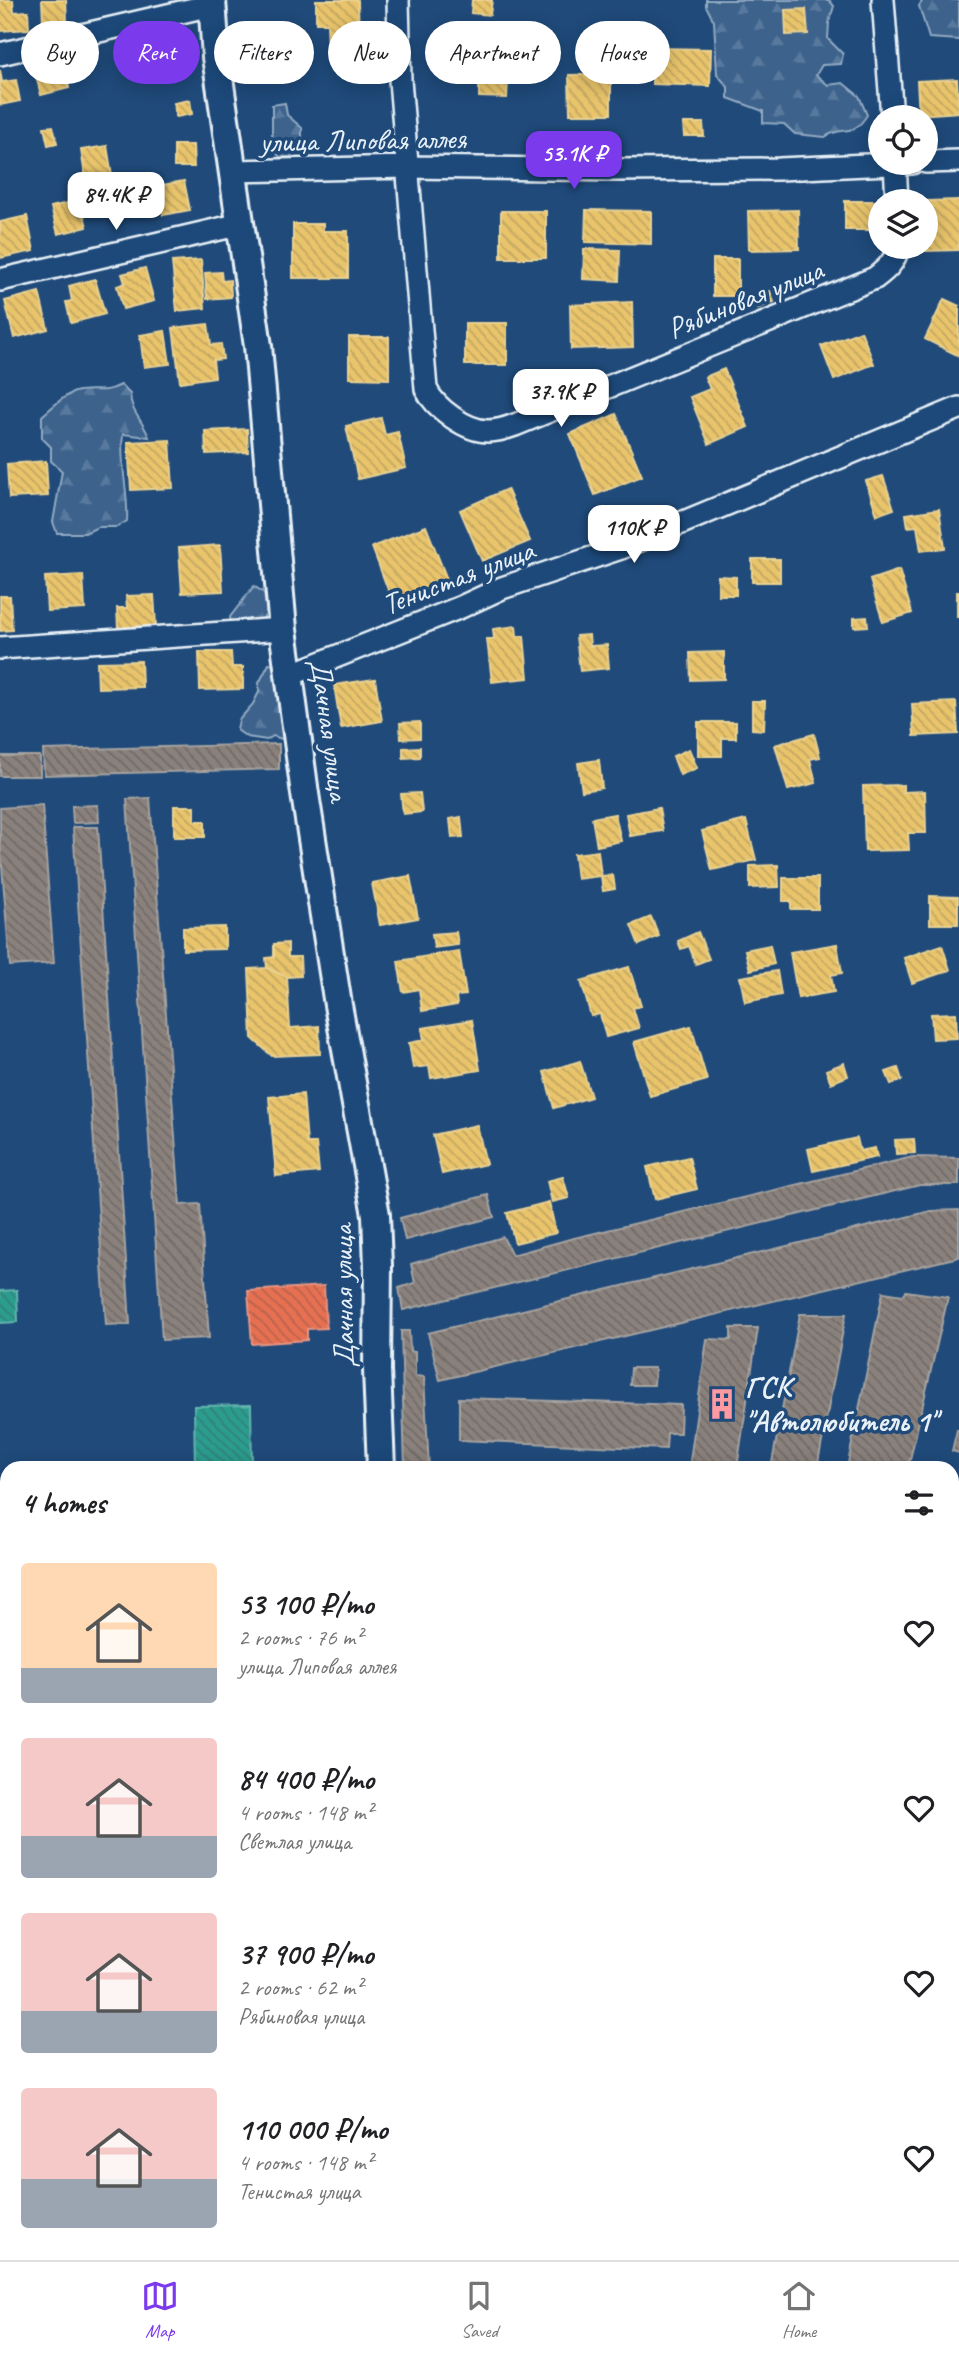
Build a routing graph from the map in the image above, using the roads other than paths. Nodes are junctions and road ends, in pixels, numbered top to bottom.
1 (398, 0) edge
2 (883, 0) edge
3 (212, 2) edge
4 (0, 54) edge
5 (891, 105) edge
6 (959, 161) edge
7 (938, 162) edge
8 (868, 164) edge
9 (407, 167) junction
10 (234, 171) junction
11 (241, 224) junction
12 (895, 259) edge
13 (0, 281) edge
14 (959, 408) edge
15 (283, 629) junction
16 (0, 648) edge
17 (290, 675) junction
18 (381, 1461) edge

1 - 9 street, Рябиновая улица
2 - 5 street
3 - 4 street
3 - 10 street, Дачная улица
6 - 7 street
8 - 9 street, улица Липовая аллея
9 - 10 street, улица Липовая аллея
9 - 12 street, Рябиновая улица
10 - 11 street, Дачная улица
11 - 13 street
11 - 15 street, Дачная улица
14 - 17 street, Тенистая улица
15 - 16 street
15 - 17 street, Дачная улица
17 - 18 street, Дачная улица

